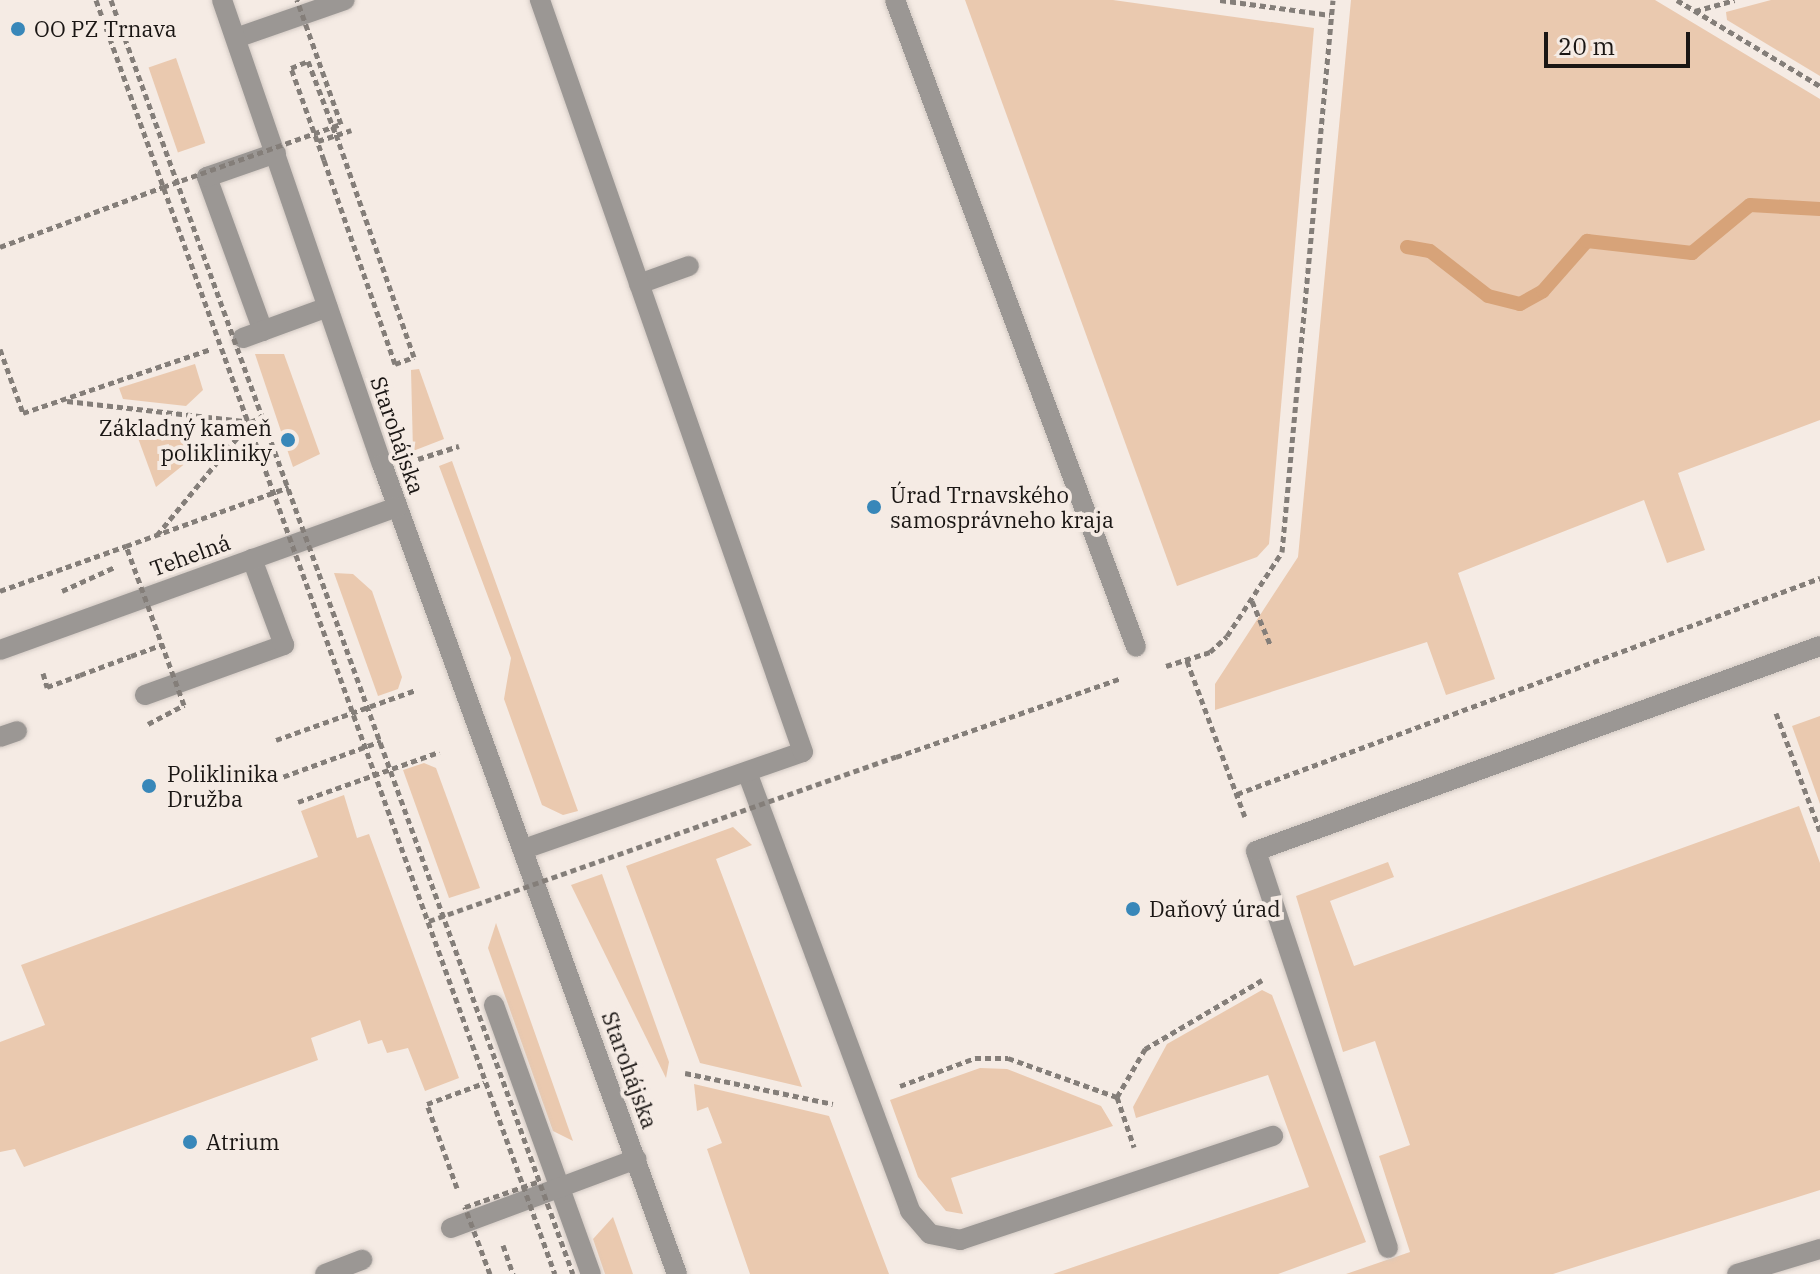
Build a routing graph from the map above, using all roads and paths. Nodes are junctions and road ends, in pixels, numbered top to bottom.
1 (96, 0) edge
2 (111, 0) edge
3 (222, 0) edge
4 (297, 0) edge
5 (345, 0) edge
6 (540, 0) edge
7 (895, 0) edge
8 (1220, 0) edge
9 (1333, 0) edge
10 (1677, 0) edge
11 (1735, 0) edge
12 (1695, 11) junction
13 (1330, 15) junction
14 (236, 38) junction
15 (1820, 86) edge
16 (333, 126) junction
17 (351, 130) dead end
18 (336, 135) junction
19 (318, 141) junction
20 (276, 153) junction
21 (177, 181) junction
22 (163, 187) junction
23 (0, 247) edge
24 (689, 266) dead end
25 (639, 284) junction
26 (328, 307) junction
27 (247, 336) junction
28 (222, 345) junction
29 (0, 349) edge
30 (62, 400) junction
31 (263, 417) junction
32 (250, 422) junction
33 (459, 446) dead end
34 (414, 460) dead end
35 (289, 487) junction
36 (276, 492) junction
37 (397, 507) junction
38 (157, 535) junction
39 (126, 546) junction
40 (252, 559) junction
41 (1820, 578) edge
42 (0, 591) edge
43 (1252, 601) junction
44 (1270, 644) dead end
45 (162, 645) junction
46 (1820, 646) edge
47 (1136, 647) dead end
48 (0, 650) edge
49 (1187, 661) junction
50 (1159, 668) dead end
51 (53, 670) dead end
52 (1134, 675) dead end
53 (416, 690) dead end
54 (145, 695) dead end
55 (1776, 713) dead end
56 (148, 724) dead end
57 (276, 740) dead end
58 (381, 741) junction
59 (365, 746) junction
60 (439, 752) dead end
61 (747, 772) junction
62 (274, 780) dead end
63 (1237, 794) junction
64 (298, 802) dead end
65 (1820, 831) edge
66 (524, 849) junction
67 (1256, 851) junction
68 (444, 915) junction
69 (429, 921) junction
70 (1294, 962) junction
71 (494, 1005) dead end
72 (685, 1073) dead end
73 (502, 1077) junction
74 (487, 1082) junction
75 (888, 1090) dead end
76 (1117, 1097) junction
77 (840, 1105) dead end
78 (1273, 1136) dead end
79 (637, 1159) junction
80 (1145, 1179) junction
81 (540, 1181) junction
82 (524, 1186) junction
83 (560, 1188) junction
84 (465, 1207) junction
85 (451, 1228) dead end
86 (1388, 1248) dead end
87 (1820, 1249) edge
88 (362, 1260) dead end
89 (325, 1274) edge
90 (490, 1274) edge
91 (555, 1274) edge
92 (573, 1274) edge
93 (591, 1274) edge
94 (677, 1274) edge
95 (1737, 1274) edge

1 - 22 path, bridge
2 - 21 path, bridge
3 - 14 street, Starohájska
4 - 16 path, bridge
5 - 14 street
6 - 25 street
7 - 47 street
8 - 13 path
9 - 13 path
10 - 12 path
11 - 12 path
12 - 15 path
13 - 43 path
14 - 20 street, Starohájska
16 - 19 path, bridge
16 - 21 path, bridge
17 - 18 path
18 - 19 path
18 - 19 path
20 - 26 street, Starohájska
20 - 27 street
21 - 22 path, bridge
21 - 27 path, bridge
22 - 23 path
22 - 28 path, bridge
24 - 25 street
25 - 61 street
26 - 27 street
26 - 37 street, Starohájska
27 - 28 path, bridge
27 - 31 path, bridge
28 - 30 path
28 - 32 path, bridge
29 - 30 path
30 - 32 path
31 - 32 path, bridge
31 - 35 path, bridge
32 - 36 path, bridge
32 - 38 path, bridge
33 - 34 path
35 - 36 path, bridge
35 - 58 path, bridge
36 - 38 path, bridge
36 - 59 path, bridge
37 - 40 street, Tehelná
37 - 66 street, Starohájska
38 - 39 path, bridge
39 - 42 path
39 - 45 path, bridge
40 - 48 street, Tehelná
40 - 54 street
41 - 63 path
43 - 44 path
43 - 49 path
45 - 51 path, bridge
45 - 56 path, bridge
46 - 67 street
49 - 50 path
49 - 63 path
52 - 68 path, bridge
53 - 57 path
55 - 65 path
58 - 59 path, bridge
58 - 68 path, bridge
59 - 62 path
59 - 69 path, bridge
60 - 64 path
61 - 66 street
61 - 80 street
63 - 67 path
66 - 79 street, Starohájska
67 - 70 street
68 - 69 path, bridge
68 - 73 path, bridge
69 - 74 path, bridge
70 - 76 path
70 - 86 street
71 - 83 street
72 - 77 path
73 - 74 path, bridge
73 - 81 path, bridge
74 - 82 path, bridge
74 - 84 path
75 - 76 path
76 - 80 path
78 - 80 street
79 - 83 street
79 - 94 street, Starohájska
81 - 82 path, bridge
81 - 92 path, bridge
82 - 84 path, bridge
82 - 91 path, bridge
83 - 85 street
83 - 93 street
84 - 90 path, bridge
87 - 95 street
88 - 89 street

